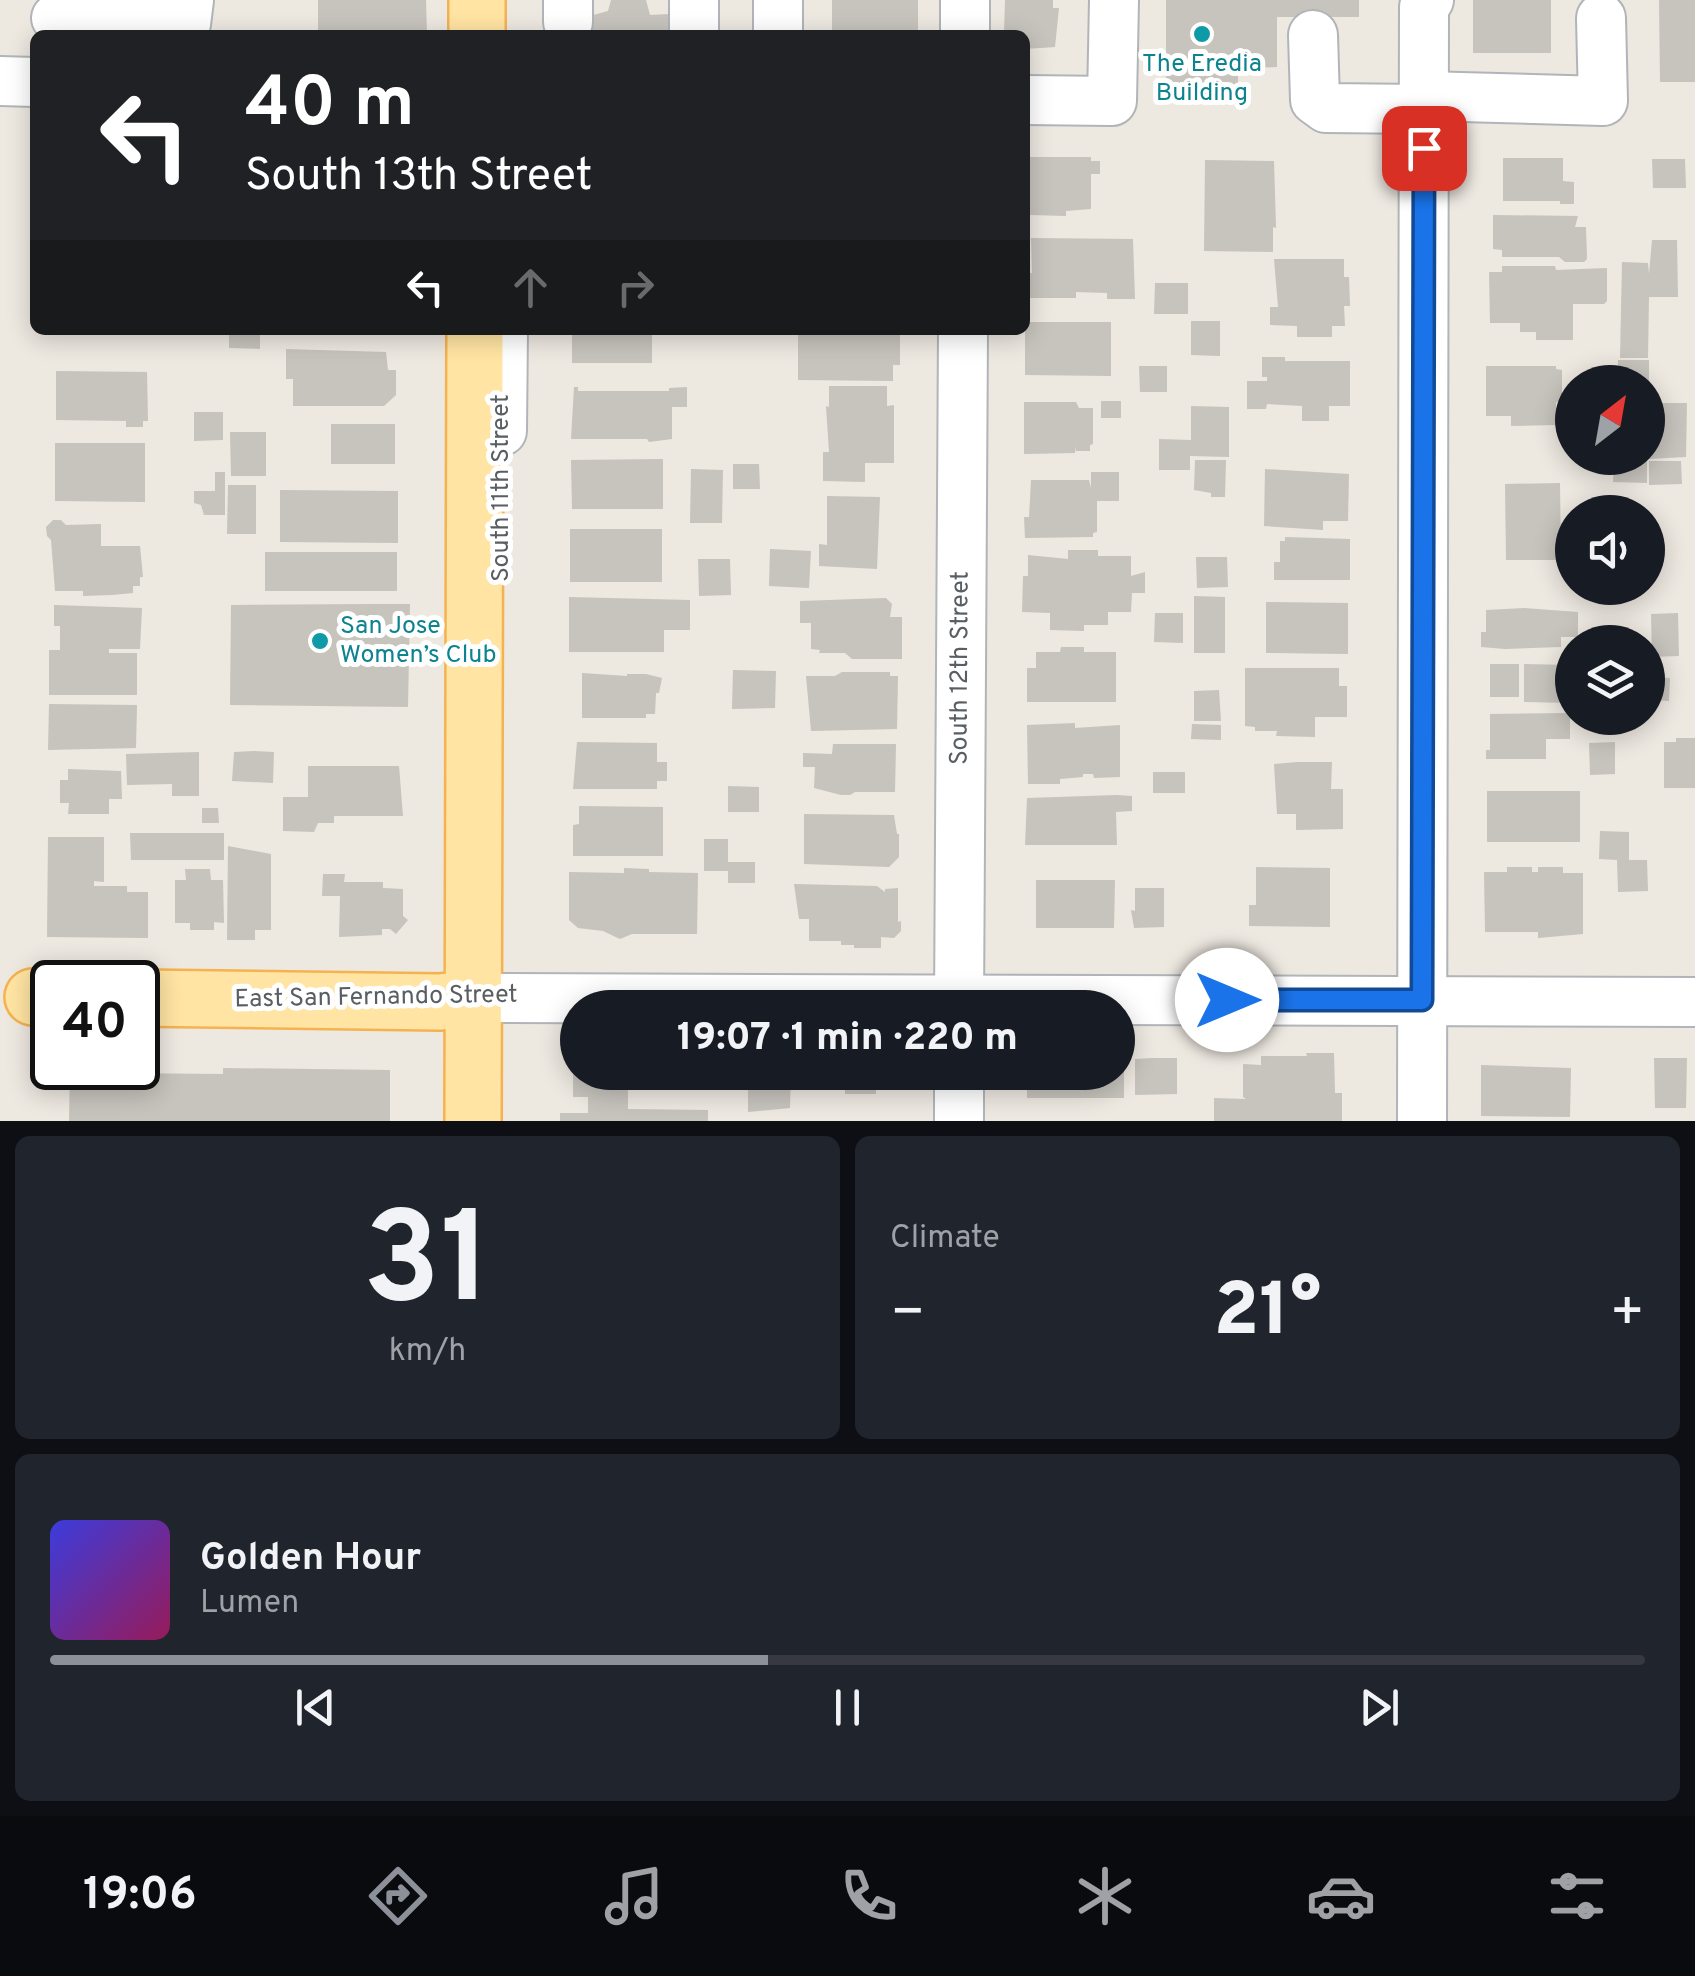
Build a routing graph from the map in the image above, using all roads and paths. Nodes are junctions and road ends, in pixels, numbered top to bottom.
1 (189, 0) edge
2 (477, 0) edge
3 (694, 0) edge
4 (778, 0) edge
5 (965, 0) edge
6 (1114, 0) edge
7 (1423, 2) edge
8 (58, 18) edge
9 (1601, 18) dead end
10 (477, 30) edge
11 (694, 30) edge
12 (778, 30) edge
13 (964, 30) edge
14 (1313, 35) dead end
15 (0, 81) edge
16 (30, 82) edge
17 (1030, 100) edge
18 (1424, 102) junction
19 (475, 335) edge
20 (503, 335) edge
21 (963, 335) edge
22 (472, 878) junction
23 (959, 990) edge
24 (160, 998) edge
25 (472, 998) junction
26 (560, 999) edge
27 (1422, 1000) junction
28 (1135, 1002) edge
29 (1695, 1002) edge
30 (959, 1090) edge
31 (479, 1110) edge
32 (959, 1121) edge
33 (1422, 1121) edge

1 - 8 street
2 - 10 main road
3 - 11 street
4 - 12 street
5 - 13 street
6 - 17 street
7 - 18 street
9 - 18 street
14 - 18 street
15 - 16 street
18 - 27 street
19 - 22 main road, South 11th Street
20 - 22 street, South 11th Street
21 - 23 street, South 12th Street
22 - 25 main road, South 11th Street
24 - 25 main road, East San Fernando Street
25 - 26 street, East San Fernando Street
25 - 31 main road, South 11th Street
27 - 28 street, East San Fernando Street
27 - 29 street, East San Fernando Street
27 - 33 street
30 - 32 street

